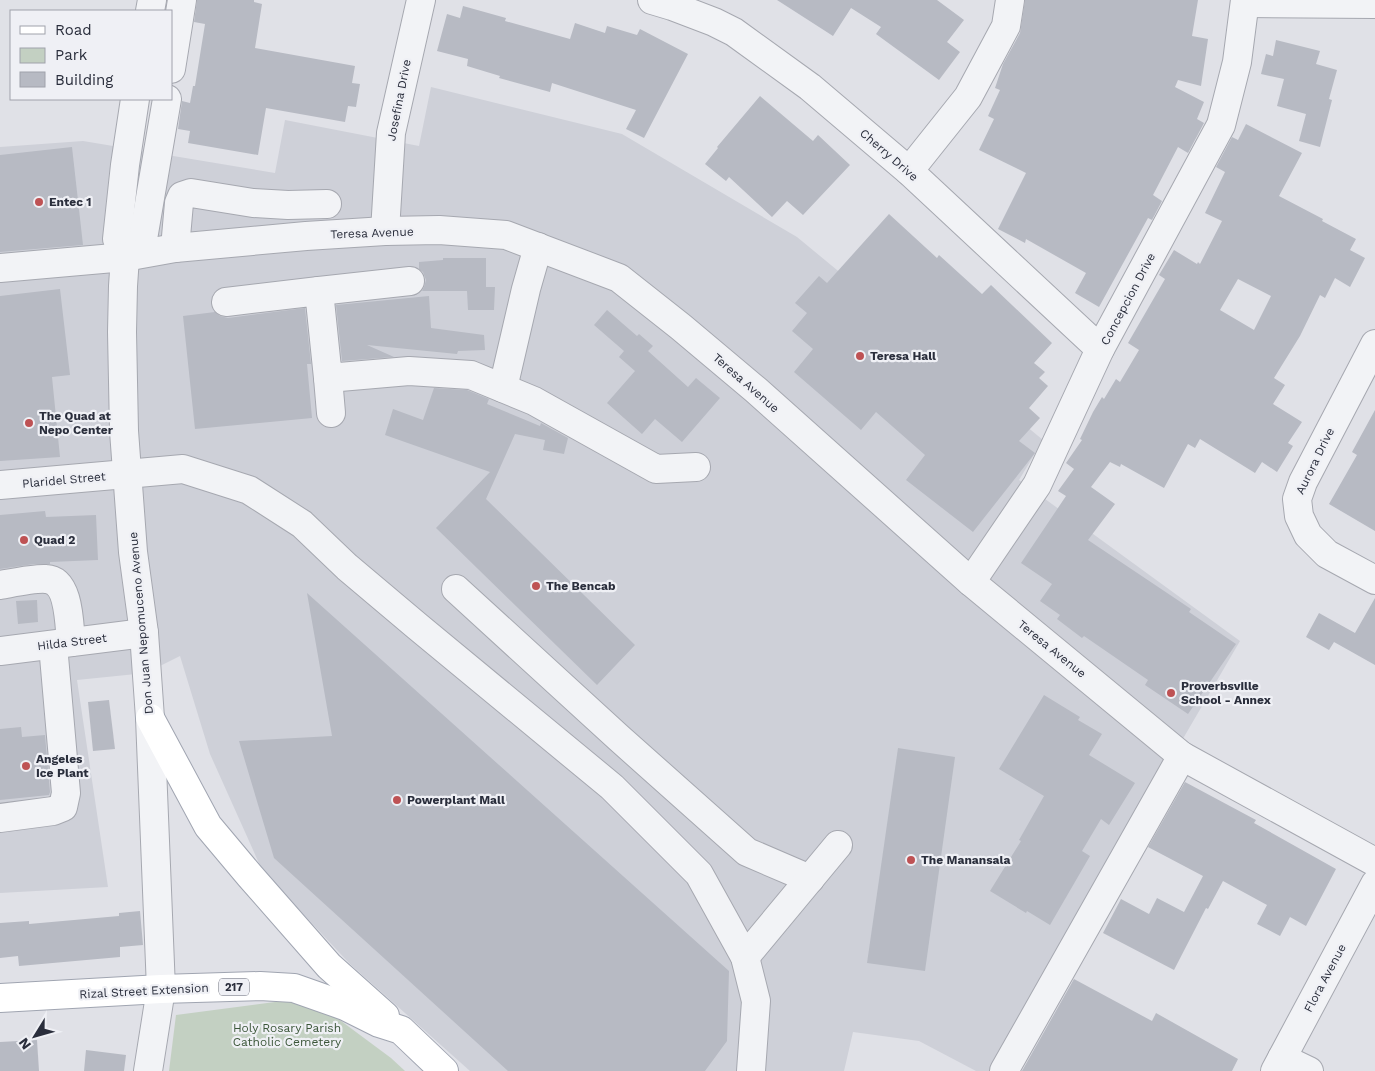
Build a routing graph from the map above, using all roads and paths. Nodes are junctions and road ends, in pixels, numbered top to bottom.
1 (182, 0) edge
2 (421, 0) edge
3 (652, 0) edge
4 (1010, 0) edge
5 (1245, 2) edge
6 (1375, 4) edge
7 (172, 63) edge
8 (135, 100) edge
9 (166, 100) edge
10 (909, 171) junction
11 (327, 204) dead end
12 (385, 231) junction
13 (538, 247) junction
14 (175, 248) junction
15 (126, 257) junction
16 (0, 268) edge
17 (410, 281) dead end
18 (319, 291) junction
19 (226, 302) dead end
20 (1375, 344) edge
21 (1100, 349) junction
22 (328, 378) junction
23 (503, 388) junction
24 (331, 413) dead end
25 (696, 467) dead end
26 (128, 474) junction
27 (0, 485) edge
28 (1375, 580) edge
29 (971, 582) junction
30 (0, 585) edge
31 (456, 589) dead end
32 (144, 633) junction
33 (62, 644) junction
34 (0, 651) edge
35 (150, 718) junction
36 (1182, 756) junction
37 (0, 818) edge
38 (838, 845) dead end
39 (1375, 862) edge
40 (810, 879) junction
41 (1375, 884) edge
42 (746, 957) junction
43 (161, 989) junction
44 (0, 998) edge
45 (401, 1030) junction
46 (1279, 1064) edge
47 (148, 1071) edge
48 (444, 1071) edge
49 (752, 1071) edge
50 (1004, 1071) edge
51 (1309, 1071) edge

1 - 7 street
2 - 12 street, Josefina Drive
3 - 10 street, Cherry Drive
4 - 10 street
5 - 6 street
5 - 21 street, Concepcion Drive
8 - 15 street, Don Juan Nepomuceno Avenue
9 - 15 street
10 - 21 street, Cherry Drive
11 - 14 street
12 - 13 street, Teresa Avenue
12 - 14 street, Teresa Avenue
13 - 23 street
13 - 29 street, Teresa Avenue
14 - 15 street, Teresa Avenue
15 - 16 street, Teresa Avenue
15 - 26 street, Don Juan Nepomuceno Avenue
17 - 18 street
18 - 19 street
18 - 22 street
20 - 28 street, Aurora Drive
21 - 29 street, Concepcion Drive
22 - 23 street
22 - 24 street
23 - 25 street
26 - 27 street, Plaridel Street
26 - 32 street, Don Juan Nepomuceno Avenue
26 - 42 street, Plaridel Street
29 - 36 street, Teresa Avenue
30 - 33 street
31 - 40 street
32 - 33 street, Hilda Street
32 - 35 street, Don Juan Nepomuceno Avenue
33 - 34 street, Hilda Street
33 - 37 street
35 - 43 street, Don Juan Nepomuceno Avenue
35 - 45 main road
36 - 39 street, Teresa Avenue
36 - 50 street
38 - 40 street
40 - 42 street
41 - 46 street, Flora Avenue
42 - 49 street, Plaridel Street
43 - 44 main road, Rizal Street Extension / 217
43 - 45 main road, Rizal Street Extension / 217
43 - 47 street, Don Juan Nepomuceno Avenue
45 - 48 main road, Rizal Street Extension / 217
46 - 51 street

